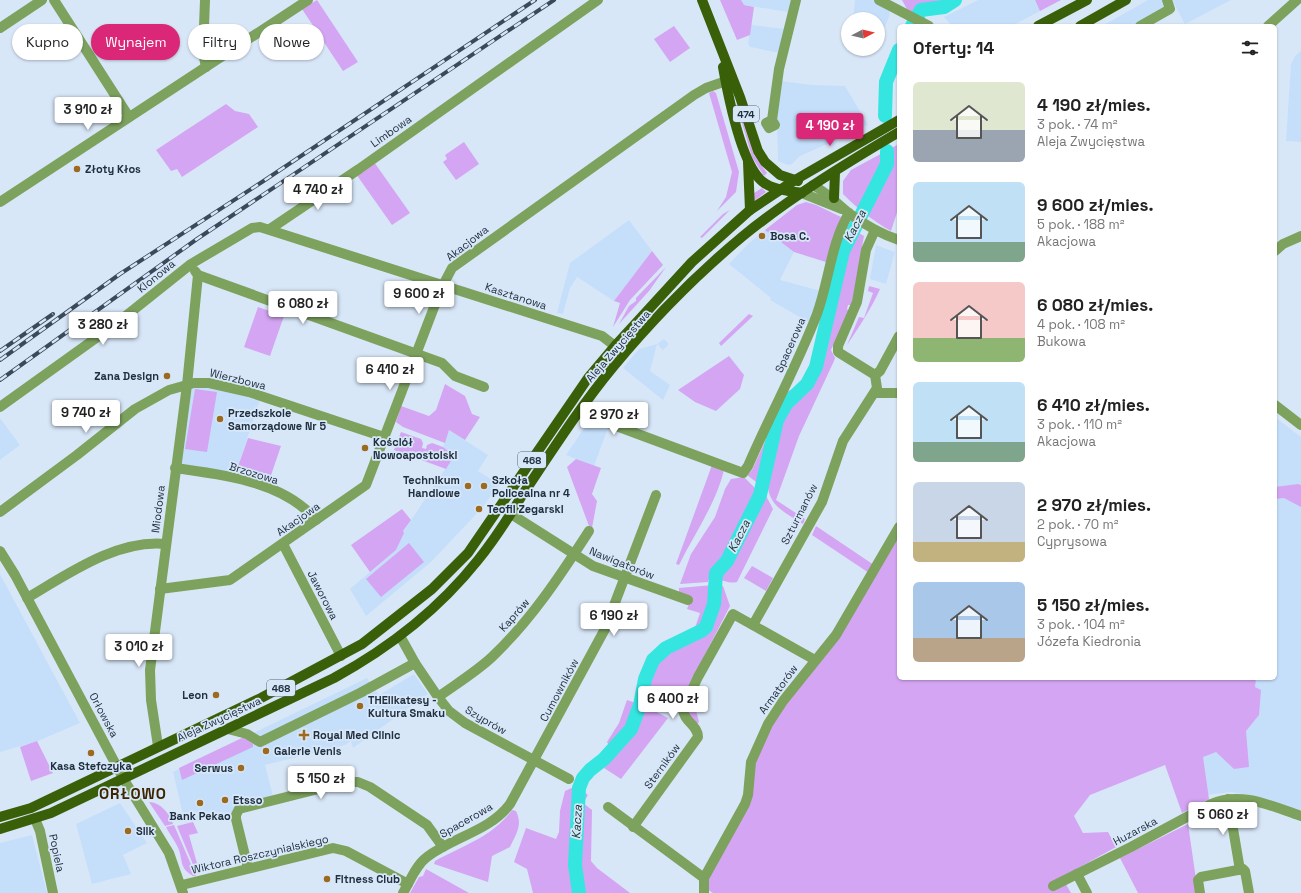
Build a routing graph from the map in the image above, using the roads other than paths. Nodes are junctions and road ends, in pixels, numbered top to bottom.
1 (42, 0) edge
2 (54, 0) edge
3 (204, 0) edge
4 (308, 0) edge
5 (598, 0) edge
6 (702, 0) edge
7 (796, 0) edge
8 (879, 0) edge
9 (1087, 0) edge
10 (1126, 0) edge
11 (1167, 0) edge
12 (1297, 0) edge
13 (925, 24) edge
14 (1042, 24) edge
15 (1084, 24) edge
16 (1144, 24) edge
17 (1270, 24) edge
18 (0, 28) edge
19 (720, 47) junction
20 (206, 67) junction
21 (726, 82) junction
22 (130, 117) junction
23 (772, 120) dead end
24 (897, 121) edge
25 (897, 133) edge
26 (748, 160) junction
27 (835, 172) junction
28 (780, 175) junction
29 (795, 180) junction
30 (813, 185) junction
31 (781, 188) junction
32 (802, 194) junction
33 (834, 198) junction
34 (0, 202) edge
35 (750, 210) junction
36 (778, 210) junction
37 (850, 213) junction
38 (270, 229) junction
39 (875, 230) junction
40 (1301, 236) edge
41 (897, 239) edge
42 (1277, 249) edge
43 (191, 264) junction
44 (198, 275) junction
45 (443, 285) junction
46 (897, 340) edge
47 (615, 346) junction
48 (416, 354) junction
49 (876, 384) junction
50 (187, 385) junction
51 (484, 387) dead end
52 (897, 391) edge
53 (0, 407) edge
54 (1277, 407) edge
55 (582, 410) junction
56 (1301, 425) edge
57 (384, 437) junction
58 (175, 468) junction
59 (656, 495) dead end
60 (0, 512) edge
61 (512, 514) junction
62 (316, 520) junction
63 (588, 531) dead end
64 (897, 531) edge
65 (166, 544) junction
66 (283, 544) junction
67 (0, 550) edge
68 (574, 554) junction
69 (626, 579) junction
70 (160, 589) junction
71 (28, 598) junction
72 (688, 600) dead end
73 (753, 625) junction
74 (400, 636) junction
75 (341, 656) junction
76 (815, 660) junction
77 (415, 663) junction
78 (438, 697) junction
79 (228, 729) junction
80 (158, 746) junction
81 (534, 761) junction
82 (117, 766) junction
83 (123, 778) junction
84 (569, 779) dead end
85 (1228, 799) junction
86 (608, 807) dead end
87 (1301, 816) edge
88 (0, 817) edge
89 (35, 819) junction
90 (633, 827) junction
91 (0, 829) edge
92 (443, 847) junction
93 (248, 868) junction
94 (1240, 870) junction
95 (1077, 874) junction
96 (704, 878) junction
97 (408, 884) junction
98 (1053, 886) dead end
99 (182, 889) edge
100 (53, 893) edge
101 (403, 893) edge
102 (704, 893) edge
103 (1087, 893) edge
104 (1200, 893) edge
105 (1248, 893) edge

1 - 18 street
2 - 22 street
3 - 20 street
4 - 20 street
5 - 38 street, Limbowa
6 - 19 main road, 474
7 - 23 street
8 - 13 street
9 - 14 main road
10 - 15 main road
11 - 16 street
12 - 17 street
19 - 21 main road, 474
19 - 28 main road, 474
20 - 22 street
21 - 26 main road, 474
21 - 45 street, Akacjowa
22 - 34 street
24 - 29 main road, Aleja Zwycięstwa / 468
25 - 27 main road, Aleja Zwycięstwa / 468
26 - 31 main road, 474
26 - 35 main road, 474
27 - 30 main road, Aleja Zwycięstwa / 468
27 - 33 main road
28 - 29 main road, 474
28 - 31 main road
29 - 30 main road
29 - 31 main road, Aleja Zwycięstwa / 468
29 - 32 main road
30 - 32 main road, Aleja Zwycięstwa / 468
30 - 33 street
31 - 32 main road, 474
31 - 35 main road, Aleja Zwycięstwa / 468
31 - 36 main road
32 - 36 main road, Aleja Zwycięstwa / 468
32 - 37 street
33 - 37 street
35 - 47 main road, Aleja Zwycięstwa / 468
36 - 55 main road, Aleja Zwycięstwa / 468
37 - 39 street
37 - 55 street, Spacerowa
38 - 43 street
38 - 45 street, Kasztanowa
39 - 41 street
39 - 49 street
40 - 42 street
43 - 44 street
43 - 53 street, Klonowa
44 - 48 street
44 - 50 street, Miodowa
45 - 47 street, Kasztanowa
45 - 48 street, Akacjowa
46 - 49 street, Szturmanów
47 - 75 main road, Aleja Zwycięstwa / 468
48 - 51 street
48 - 57 street, Akacjowa
49 - 52 street
49 - 73 street, Szturmanów
50 - 57 street, Wierzbowa
50 - 58 street, Miodowa
50 - 60 street, Wierzbowa
54 - 56 street
55 - 61 main road, Aleja Zwycięstwa / 468
57 - 62 street, Akacjowa
58 - 62 street, Brzozowa
58 - 65 street, Miodowa
59 - 69 street, Cumowników
61 - 68 street, Nawigatorów
61 - 74 main road, Aleja Zwycięstwa / 468
62 - 66 street, Akacjowa
63 - 68 street, Kaprów
64 - 76 street, Armatorów
65 - 70 street, Miodowa
65 - 71 street
66 - 70 street, Akacjowa
66 - 75 street, Jaworowa
67 - 71 street, Orłowska
68 - 69 street, Nawigatorów
68 - 78 street, Kaprów
69 - 72 street, Nawigatorów
69 - 81 street, Cumowników
70 - 80 street, Miodowa
71 - 82 street, Orłowska
73 - 76 street
73 - 90 street, Sterników
74 - 77 street, Szyprów
74 - 79 main road, Aleja Zwycięstwa / 468
75 - 80 main road, Aleja Zwycięstwa / 468
76 - 96 street, Armatorów
77 - 78 street, Szyprów
77 - 79 street
78 - 81 street, Szyprów
79 - 83 main road, Aleja Zwycięstwa / 468
80 - 82 main road, Aleja Zwycięstwa / 468
81 - 84 street, Szyprów
81 - 92 street, Spacerowa
82 - 83 street, Orłowska
82 - 88 main road, Aleja Zwycięstwa / 468
83 - 89 main road, Aleja Zwycięstwa / 468
83 - 99 street, Orłowska
85 - 87 street, Huzarska
85 - 94 street
85 - 95 street, Huzarska
86 - 90 street
89 - 91 main road, Aleja Zwycięstwa / 468
89 - 100 street, Popiela
90 - 96 street
92 - 93 street
92 - 97 street, Spacerowa
93 - 97 street, Wiktora Roszczynialskiego
93 - 99 street, Wiktora Roszczynialskiego
94 - 104 street
94 - 105 street
95 - 98 street, Huzarska
95 - 103 street
96 - 102 street
97 - 101 street, Spacerowa

